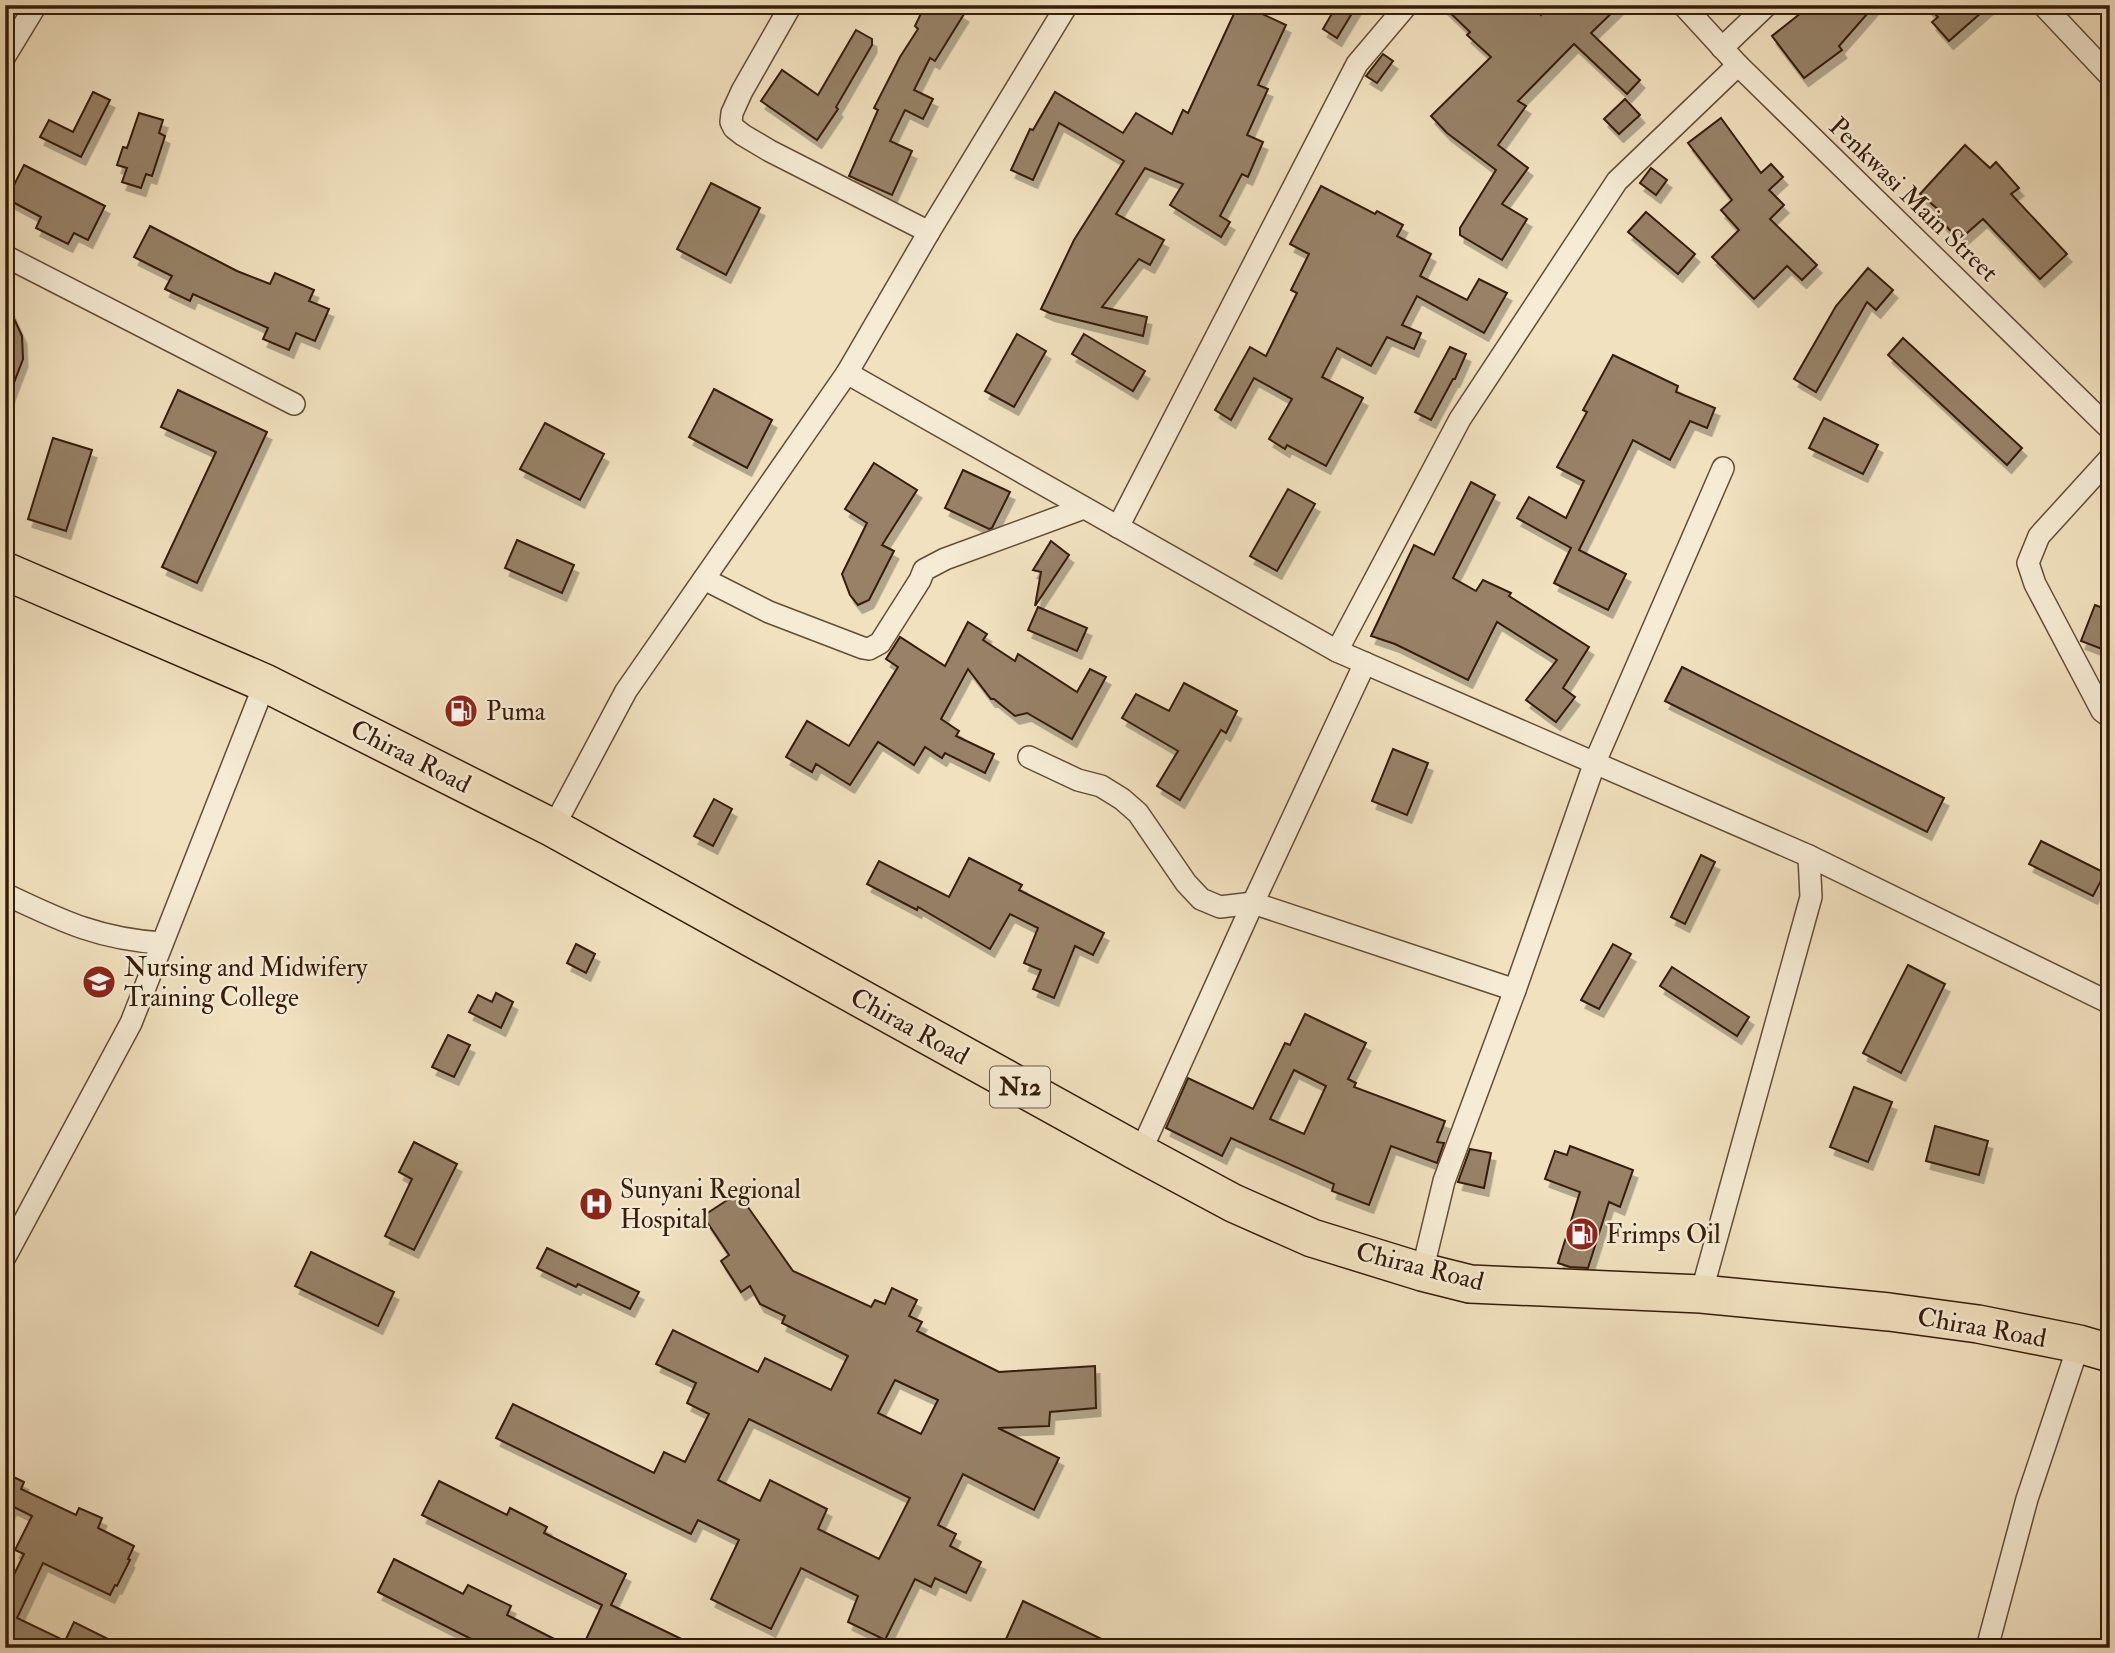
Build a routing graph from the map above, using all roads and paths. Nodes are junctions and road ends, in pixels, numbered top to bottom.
1 (36, 5) edge
2 (791, 5) edge
3 (1067, 5) edge
4 (1407, 5) edge
5 (1683, 5) edge
6 (1767, 5) edge
7 (2043, 5) edge
8 (1722, 48) junction
9 (5, 56) edge
10 (1738, 65) junction
11 (2110, 76) edge
12 (929, 232) junction
13 (5, 256) edge
14 (847, 373) junction
15 (294, 404) dead end
16 (2110, 429) edge
17 (2110, 458) edge
18 (1723, 468) dead end
19 (1084, 508) junction
20 (1118, 527) junction
21 (5, 571) edge
22 (704, 579) junction
23 (1337, 651) junction
24 (1365, 663) junction
25 (265, 683) junction
26 (2110, 717) edge
27 (1029, 757) dead end
28 (1595, 762) junction
29 (553, 828) junction
30 (1809, 856) junction
31 (5, 894) edge
32 (1253, 902) junction
33 (162, 943) junction
34 (1515, 990) junction
35 (2110, 1003) edge
36 (1140, 1153) junction
37 (5, 1257) edge
38 (1422, 1272) junction
39 (1701, 1294) junction
40 (2094, 1349) edge
41 (1987, 1648) edge

1 - 9 street
2 - 12 street
3 - 12 street
4 - 20 street
5 - 8 street, Penkwasi Main Street
6 - 8 street
7 - 11 street
8 - 10 street, Penkwasi Main Street
10 - 16 street, Penkwasi Main Street
10 - 23 street
12 - 14 street
13 - 15 street
14 - 19 street
14 - 22 street
17 - 26 street
18 - 28 street
19 - 20 street
19 - 22 street
20 - 23 street
21 - 25 highway, Chiraa Road / N12
22 - 29 street
23 - 24 street
24 - 28 street
24 - 32 street
25 - 29 highway, Chiraa Road / N12
25 - 33 street
27 - 32 street
28 - 30 street
28 - 34 street
29 - 36 highway, Chiraa Road / N12
30 - 35 street
30 - 39 street
31 - 33 street
32 - 34 street
32 - 36 street
33 - 37 street
34 - 38 street
36 - 38 highway, Chiraa Road / N12
38 - 39 highway, Chiraa Road / N12
39 - 40 highway, Chiraa Road / N12
40 - 41 street

